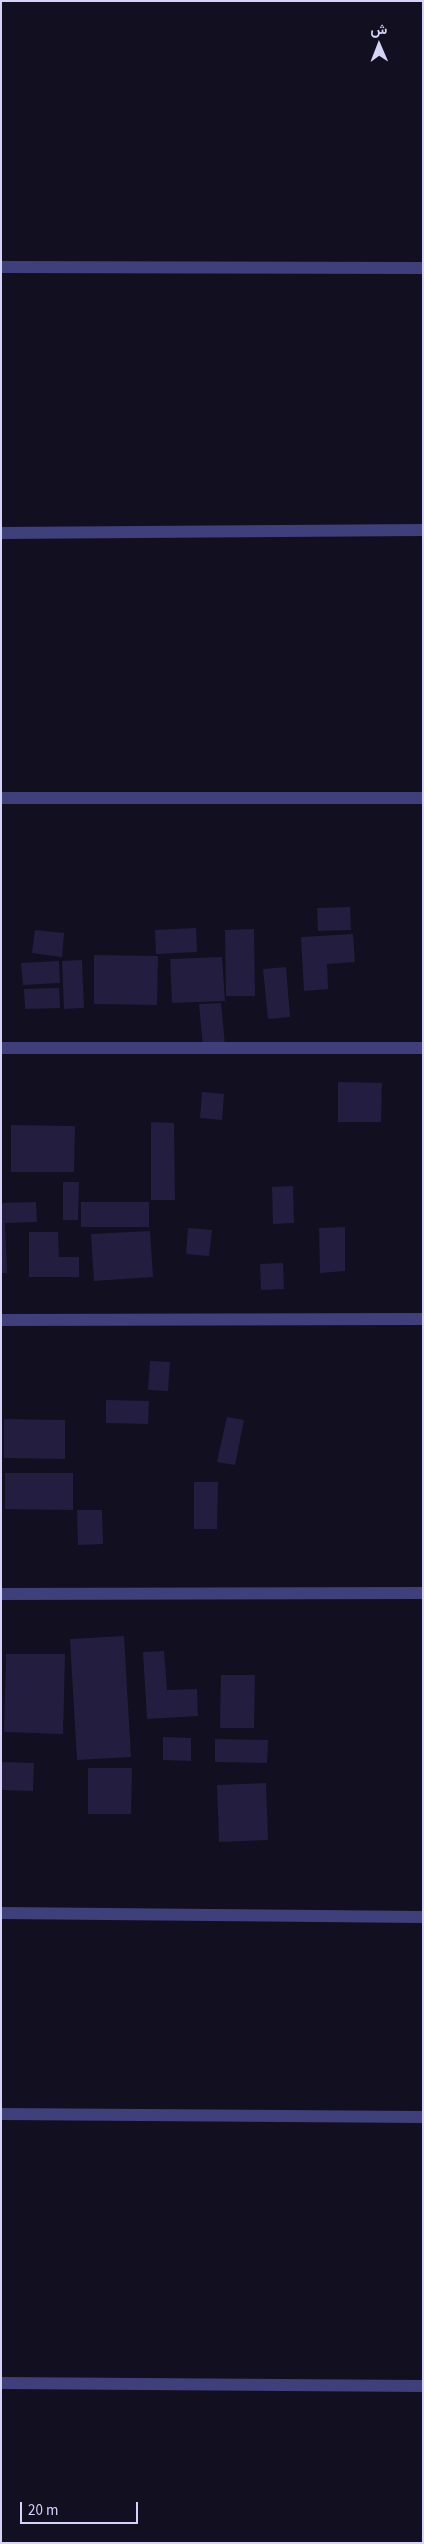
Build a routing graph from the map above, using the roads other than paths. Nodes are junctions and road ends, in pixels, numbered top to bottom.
1 (1, 267) edge
2 (423, 268) edge
3 (423, 530) edge
4 (1, 533) edge
5 (1, 798) edge
6 (423, 798) edge
7 (1, 1048) edge
8 (423, 1048) edge
9 (423, 1319) edge
10 (1, 1320) edge
11 (423, 1593) edge
12 (1, 1594) edge
13 (1, 1913) edge
14 (423, 1917) edge
15 (1, 2114) edge
16 (423, 2116) edge
17 (1, 2383) edge
18 (423, 2386) edge

1 - 2 street
3 - 4 street
5 - 6 street
7 - 8 street
9 - 10 street
11 - 12 street
13 - 14 street
15 - 16 street
17 - 18 street

